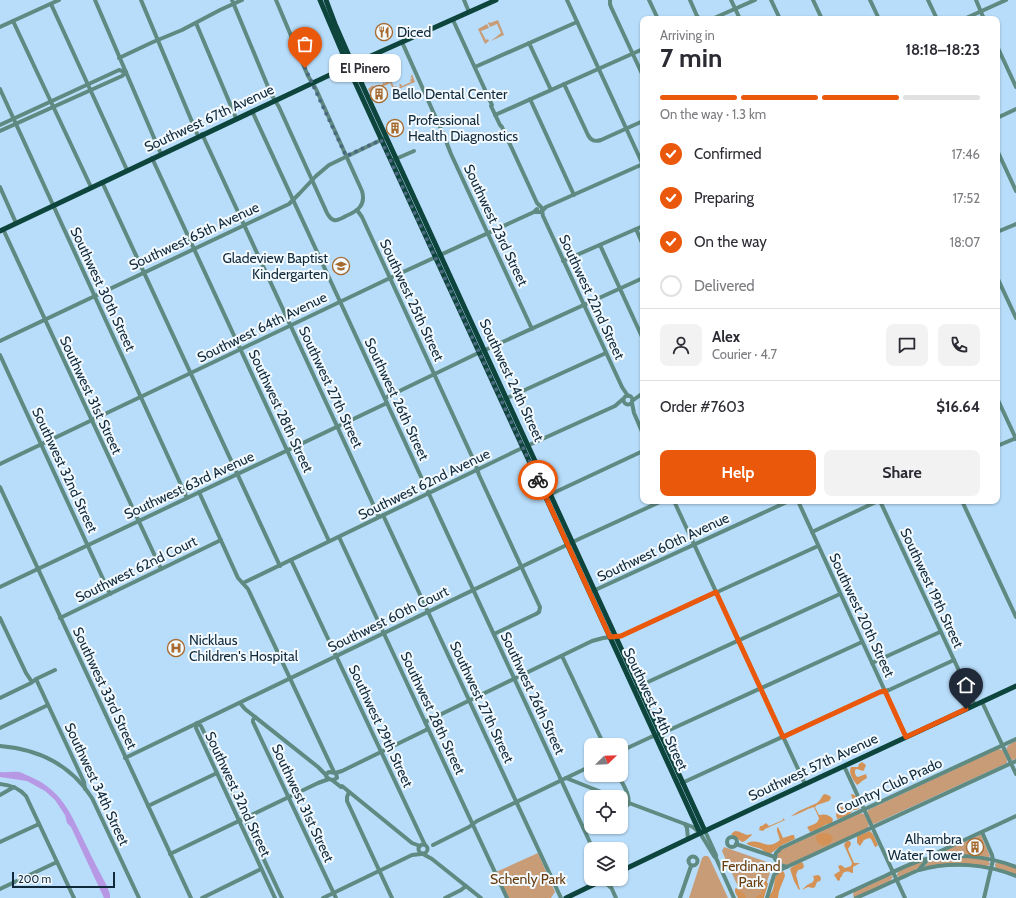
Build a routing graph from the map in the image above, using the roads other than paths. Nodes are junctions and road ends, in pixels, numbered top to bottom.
1 (60, 0) edge
2 (95, 0) edge
3 (141, 0) edge
4 (242, 0) edge
5 (276, 0) edge
6 (320, 0) edge
7 (326, 0) edge
8 (464, 0) edge
9 (496, 0) edge
10 (567, 0) edge
11 (610, 0) edge
12 (649, 0) edge
13 (690, 0) edge
14 (731, 0) edge
15 (755, 0) edge
16 (771, 0) edge
17 (813, 0) edge
18 (870, 0) edge
19 (928, 0) edge
20 (976, 0) edge
21 (1006, 0) edge
22 (233, 2) edge
23 (51, 4) junction
24 (735, 9) junction
25 (981, 11) junction
26 (469, 12) junction
27 (657, 16) edge
28 (697, 16) edge
29 (719, 16) edge
30 (738, 16) edge
31 (779, 16) edge
32 (821, 16) edge
33 (878, 16) edge
34 (936, 16) edge
35 (970, 16) edge
36 (983, 16) edge
37 (329, 17) junction
38 (453, 20) junction
39 (13, 21) junction
40 (577, 22) junction
41 (196, 23) junction
42 (0, 27) edge
43 (158, 40) junction
44 (402, 42) junction
45 (529, 43) junction
46 (640, 50) edge
47 (1000, 52) edge
48 (633, 54) junction
49 (119, 58) junction
50 (350, 65) junction
51 (475, 67) junction
52 (599, 69) junction
53 (640, 69) edge
54 (126, 72) junction
55 (312, 83) junction
56 (564, 84) junction
57 (88, 85) junction
58 (1016, 87) edge
59 (0, 89) edge
60 (551, 90) junction
61 (91, 91) junction
62 (530, 99) junction
63 (275, 100) junction
64 (51, 102) junction
65 (54, 107) junction
66 (1016, 109) edge
67 (252, 111) junction
68 (496, 114) junction
69 (1000, 117) edge
70 (14, 118) junction
71 (236, 118) junction
72 (640, 121) edge
73 (16, 124) junction
74 (0, 125) edge
75 (626, 128) junction
76 (0, 132) edge
77 (200, 135) junction
78 (387, 137) junction
79 (381, 140) junction
80 (414, 151) dead end
81 (161, 154) junction
82 (346, 156) junction
83 (1000, 156) edge
84 (152, 158) junction
85 (396, 158) junction
86 (640, 158) edge
87 (391, 161) junction
88 (640, 165) edge
89 (128, 170) junction
90 (312, 180) junction
91 (102, 182) junction
92 (0, 187) edge
93 (91, 188) junction
94 (1016, 191) edge
95 (574, 194) junction
96 (293, 200) junction
97 (53, 205) junction
98 (357, 210) junction
99 (540, 210) junction
100 (16, 223) junction
101 (1016, 224) edge
102 (244, 225) junction
103 (640, 227) edge
104 (636, 229) junction
105 (1, 230) edge
106 (1000, 231) edge
107 (488, 233) junction
108 (640, 238) edge
109 (600, 245) junction
110 (194, 248) junction
111 (441, 254) junction
112 (435, 257) junction
113 (563, 261) junction
114 (144, 272) junction
115 (390, 278) junction
116 (640, 279) edge
117 (1000, 283) edge
118 (620, 289) junction
119 (94, 296) junction
120 (340, 302) junction
121 (584, 306) junction
122 (1016, 318) edge
123 (44, 320) junction
124 (291, 326) junction
125 (532, 330) junction
126 (640, 332) edge
127 (0, 341) edge
128 (240, 349) junction
129 (485, 351) junction
130 (479, 353) junction
131 (606, 353) junction
132 (0, 355) edge
133 (191, 373) junction
134 (434, 374) junction
135 (640, 395) edge
136 (141, 397) junction
137 (384, 398) junction
138 (506, 398) junction
139 (628, 400) junction
140 (501, 401) junction
141 (387, 403) junction
142 (1000, 404) edge
143 (91, 421) junction
144 (337, 427) junction
145 (640, 427) edge
146 (1016, 438) edge
147 (41, 444) junction
148 (1000, 445) edge
149 (528, 446) junction
150 (523, 448) junction
151 (287, 450) junction
152 (640, 452) edge
153 (0, 464) edge
154 (477, 470) junction
155 (237, 474) junction
156 (0, 487) edge
157 (199, 492) junction
158 (429, 494) junction
159 (551, 494) junction
160 (545, 496) junction
161 (188, 498) junction
162 (656, 504) edge
163 (675, 504) edge
164 (783, 504) edge
165 (799, 504) edge
166 (873, 504) edge
167 (880, 504) edge
168 (963, 504) edge
169 (381, 516) junction
170 (138, 521) junction
171 (812, 532) junction
172 (339, 537) junction
173 (221, 540) junction
174 (329, 541) junction
175 (570, 544) junction
176 (694, 544) junction
177 (88, 545) junction
178 (818, 546) junction
179 (291, 560) junction
180 (280, 566) junction
181 (521, 567) junction
182 (38, 569) junction
183 (160, 569) junction
184 (243, 583) junction
185 (0, 587) edge
186 (473, 590) junction
187 (595, 590) junction
188 (589, 592) junction
189 (716, 592) junction
190 (110, 594) junction
191 (840, 594) junction
192 (428, 612) junction
193 (1016, 617) edge
194 (0, 618) edge
195 (60, 618) junction
196 (940, 632) junction
197 (384, 633) junction
198 (494, 634) junction
199 (616, 636) junction
200 (610, 637) junction
201 (738, 641) junction
202 (862, 642) junction
203 (336, 656) junction
204 (562, 656) junction
205 (954, 660) junction
206 (872, 663) junction
207 (55, 670) dead end
208 (290, 678) junction
209 (515, 679) junction
210 (34, 680) junction
211 (1016, 686) edge
212 (636, 687) junction
213 (761, 689) junction
214 (885, 691) junction
215 (0, 698) edge
216 (469, 701) junction
217 (982, 702) junction
218 (240, 703) junction
219 (48, 705) junction
220 (975, 705) junction
221 (255, 717) junction
222 (425, 722) junction
223 (197, 723) junction
224 (0, 728) edge
225 (428, 729) junction
226 (658, 734) junction
227 (783, 737) junction
228 (906, 737) junction
229 (601, 738) edge
230 (1016, 739) edge
231 (1003, 745) junction
232 (0, 746) edge
233 (628, 749) edge
234 (382, 752) junction
235 (125, 758) junction
236 (329, 761) junction
237 (1016, 761) edge
238 (1011, 763) junction
239 (844, 766) junction
240 (584, 769) edge
241 (217, 773) junction
242 (1016, 774) edge
243 (328, 775) junction
244 (336, 775) junction
245 (566, 778) junction
246 (562, 780) junction
247 (621, 782) edge
248 (683, 783) junction
249 (0, 784) edge
250 (805, 784) junction
251 (678, 785) junction
252 (342, 786) junction
253 (14, 787) junction
254 (86, 790) junction
255 (596, 790) edge
256 (349, 792) junction
257 (0, 795) edge
258 (288, 797) junction
259 (516, 802) junction
260 (629, 803) joint
261 (148, 806) junction
262 (864, 810) junction
263 (1016, 816) edge
264 (692, 817) junction
265 (244, 819) junction
266 (239, 821) junction
267 (39, 824) junction
268 (473, 824) junction
269 (685, 824) junction
270 (583, 827) joint
271 (872, 828) junction
272 (703, 832) junction
273 (982, 832) junction
274 (688, 839) junction
275 (0, 842) edge
276 (590, 842) edge
277 (736, 844) dead end
278 (423, 849) junction
279 (170, 854) junction
280 (775, 857) junction
281 (928, 859) junction
282 (993, 860) junction
283 (57, 862) junction
284 (691, 866) dead end
285 (787, 867) junction
286 (1016, 867) edge
287 (991, 868) junction
288 (261, 869) junction
289 (628, 869) edge
290 (380, 870) junction
291 (919, 870) junction
292 (893, 872) junction
293 (1016, 876) edge
294 (897, 880) junction
295 (466, 886) junction
296 (591, 886) edge
297 (610, 887) edge
298 (0, 889) edge
299 (333, 893) junction
300 (849, 893) junction
301 (74, 898) edge
302 (138, 898) edge
303 (191, 898) edge
304 (202, 898) edge
305 (275, 898) edge
306 (282, 898) edge
307 (323, 898) edge
308 (336, 898) edge
309 (392, 898) edge
310 (445, 898) edge
311 (481, 898) edge
312 (507, 898) edge
313 (561, 898) edge
314 (566, 898) edge
315 (616, 898) edge
316 (680, 898) edge
317 (734, 898) edge
318 (766, 898) edge
319 (837, 898) edge
320 (851, 898) edge
321 (856, 898) edge
322 (905, 898) edge
323 (984, 898) edge

1 - 23 street
2 - 49 street
3 - 43 street, Southwest 27th Street
4 - 22 street
5 - 55 street
6 - 37 main road, Southwest 24th Street
7 - 37 main road, Southwest 24th Street
8 - 26 street
9 - 26 main road, Southwest 67th Avenue
10 - 40 street
11 - 48 street
12 - 27 street
13 - 28 street
14 - 24 street
15 - 24 street
16 - 31 street
17 - 32 street
18 - 33 street
19 - 34 street
20 - 25 street
21 - 25 street
22 - 41 street
22 - 63 street
23 - 39 street
23 - 57 street
24 - 29 street
24 - 30 street
25 - 35 street
25 - 36 street
26 - 38 main road, Southwest 67th Avenue
37 - 50 main road, Southwest 24th Street
38 - 44 main road, Southwest 67th Avenue
38 - 51 street, Southwest 22nd Street
39 - 42 street
39 - 64 street
40 - 45 street
40 - 52 street
41 - 43 street
41 - 71 street
43 - 49 street
43 - 77 street, Southwest 27th Street
44 - 50 main road, Southwest 67th Avenue
44 - 107 street, Southwest 23rd Street
45 - 51 street
45 - 60 street
46 - 48 street
47 - 58 street
48 - 52 street
48 - 53 street
49 - 54 street
50 - 55 main road, Southwest 67th Avenue
50 - 78 main road, Southwest 24th Street
50 - 79 main road, Southwest 24th Street
51 - 68 street, Southwest 22nd Street
52 - 56 street
52 - 75 street
54 - 57 street
54 - 61 street
54 - 81 street
55 - 63 main road, Southwest 67th Avenue
55 - 82 street
56 - 60 street
56 - 75 street
57 - 61 street
57 - 64 street
59 - 70 street, Southwest 30th Street
60 - 62 street
61 - 65 street
61 - 89 street
62 - 68 street
62 - 95 street
63 - 67 main road, Southwest 67th Avenue
63 - 90 street
64 - 65 street
64 - 70 street
65 - 73 street
65 - 93 street
66 - 69 street
67 - 71 main road, Southwest 67th Avenue
67 - 96 street, Southwest 26th Street
68 - 99 street, Southwest 22nd Street
70 - 73 street, Southwest 30th Street
70 - 74 street
71 - 77 main road, Southwest 67th Avenue
72 - 75 street
73 - 76 street
73 - 97 street, Southwest 30th Street
75 - 86 street
77 - 81 main road, Southwest 67th Avenue
77 - 102 street, Southwest 27th Street
78 - 79 street, Southwest 65th Avenue
78 - 85 main road, Southwest 24th Street
79 - 82 street, Southwest 65th Avenue
79 - 87 main road, Southwest 24th Street
80 - 85 street
81 - 84 main road, Southwest 67th Avenue
82 - 90 street, Southwest 65th Avenue
82 - 98 street
83 - 94 street
84 - 89 main road, Southwest 67th Avenue
84 - 110 street, Southwest 28th Street
85 - 87 street
85 - 111 main road, Southwest 24th Street
87 - 112 main road, Southwest 24th Street
88 - 95 street, Southwest 64th Avenue
89 - 91 main road, Southwest 67th Avenue
90 - 96 street, Southwest 65th Avenue
90 - 98 street
91 - 93 main road, Southwest 67th Avenue
91 - 114 street
92 - 100 street
93 - 97 main road, Southwest 67th Avenue
95 - 99 street, Southwest 64th Avenue
96 - 102 street, Southwest 65th Avenue
96 - 120 street, Southwest 26th Street
97 - 100 main road, Southwest 67th Avenue
97 - 119 street, Southwest 30th Street
98 - 115 street, Southwest 25th Street
99 - 107 street, Southwest 64th Avenue
99 - 113 street, Southwest 22nd Street
100 - 105 main road, Southwest 67th Avenue
101 - 106 street
102 - 110 street, Southwest 65th Avenue
102 - 124 street, Southwest 27th Street
103 - 104 street
104 - 108 street
104 - 109 street
105 - 123 street, Southwest 31st Street
107 - 111 street, Southwest 64th Avenue
107 - 125 street, Southwest 23rd Street
109 - 113 street
109 - 118 street
110 - 114 street, Southwest 65th Avenue
110 - 128 street, Southwest 28th Street
111 - 112 street, Southwest 64th Avenue
111 - 129 main road, Southwest 24th Street
112 - 115 street, Southwest 64th Avenue
112 - 130 main road, Southwest 24th Street
113 - 121 street, Southwest 22nd Street
114 - 119 street, Southwest 65th Avenue
114 - 133 street
115 - 120 street, Southwest 64th Avenue
115 - 134 street, Southwest 25th Street
116 - 118 street
117 - 122 street
118 - 121 street
118 - 126 street
119 - 123 street, Southwest 65th Avenue
119 - 136 street, Southwest 30th Street
120 - 124 street, Southwest 64th Avenue
120 - 137 street, Southwest 26th Street
121 - 125 street
121 - 131 street, Southwest 22nd Street
123 - 127 street, Southwest 65th Avenue
123 - 143 street, Southwest 31st Street
124 - 128 street, Southwest 64th Avenue
124 - 144 street, Southwest 27th Street
125 - 129 street
128 - 133 street, Southwest 64th Avenue
128 - 151 street, Southwest 28th Street
129 - 130 street
129 - 138 main road, Southwest 24th Street
130 - 134 street
130 - 140 main road, Southwest 24th Street
131 - 138 street
131 - 139 street, Southwest 22nd Street
132 - 147 street, Southwest 32nd Street
133 - 136 street, Southwest 64th Avenue
133 - 155 street
134 - 137 street
134 - 154 street, Southwest 25th Street
135 - 139 street
136 - 143 street, Southwest 64th Avenue
136 - 161 street, Southwest 30th Street
137 - 141 street, Southwest 26th Street
138 - 140 street
138 - 149 main road, Southwest 24th Street
139 - 145 street, Southwest 22nd Street
139 - 149 street, Southwest 62nd Avenue
140 - 150 main road, Southwest 24th Street
141 - 144 street, Southwest 63rd Avenue
141 - 158 street, Southwest 26th Street
142 - 146 street
143 - 147 street, Southwest 64th Avenue
143 - 170 street, Southwest 31st Street
144 - 151 street, Southwest 63rd Avenue
144 - 169 street, Southwest 27th Street
146 - 148 street
147 - 153 street, Southwest 64th Avenue
147 - 177 street, Southwest 32nd Street
149 - 150 street, Southwest 62nd Avenue
149 - 159 main road, Southwest 24th Street
150 - 154 street, Southwest 62nd Avenue
150 - 160 main road, Southwest 24th Street
151 - 155 street, Southwest 63rd Avenue
151 - 174 street, Southwest 28th Street
152 - 159 street
154 - 158 street, Southwest 62nd Avenue
154 - 181 street, Southwest 25th Street
155 - 157 street, Southwest 63rd Avenue
155 - 180 street
156 - 182 street, Southwest 33rd Street
157 - 161 street, Southwest 63rd Avenue
157 - 173 street
158 - 169 street, Southwest 62nd Avenue
158 - 186 street, Southwest 26th Street
159 - 160 street
159 - 175 main road, Southwest 24th Street
160 - 175 main road, Southwest 24th Street
161 - 170 street, Southwest 63rd Avenue
162 - 175 street, Southwest 60th Court
163 - 176 street
164 - 176 street, Southwest 60th Avenue
165 - 171 street, Southwest 20th Street
166 - 171 street
167 - 196 street, Southwest 19th Street
168 - 193 street
169 - 172 street, Southwest 62nd Avenue
169 - 192 street, Southwest 27th Street
170 - 177 street, Southwest 63rd Avenue
170 - 183 street, Southwest 31st Street
171 - 178 street, Southwest 20th Street
172 - 174 street, Southwest 62nd Avenue
172 - 197 street, Southwest 28th Street
173 - 183 street, Southwest 62nd Court
173 - 184 street
174 - 179 street, Southwest 62nd Avenue
175 - 181 street, Southwest 60th Court
175 - 187 main road, Southwest 24th Street
175 - 188 main road, Southwest 24th Street
176 - 187 street, Southwest 60th Avenue
176 - 189 street
177 - 182 street, Southwest 63rd Avenue
177 - 190 street, Southwest 32nd Street
178 - 189 street
178 - 191 street, Southwest 20th Street
179 - 180 street, Southwest 62nd Avenue
179 - 203 street, Southwest 29th Street
180 - 184 street, Southwest 62nd Avenue
181 - 186 street, Southwest 60th Court
181 - 198 street, Southwest 25th Street
182 - 185 street, Southwest 63rd Avenue
182 - 195 street, Southwest 33rd Street
183 - 190 street, Southwest 62nd Court
184 - 208 street
186 - 192 street, Southwest 60th Court
186 - 198 street, Southwest 26th Street
187 - 188 street, Southwest 60th Avenue
187 - 199 main road, Southwest 24th Street
188 - 200 main road, Southwest 24th Street
189 - 199 street
189 - 201 street
190 - 195 street, Southwest 62nd Court
191 - 201 street
191 - 202 street, Southwest 20th Street
192 - 197 street, Southwest 60th Court
192 - 216 street, Southwest 27th Street
194 - 210 street, Southwest 34th Street
195 - 235 street, Southwest 33rd Street
196 - 205 street, Southwest 19th Street
196 - 206 street
197 - 203 street, Southwest 60th Court
197 - 222 street, Southwest 28th Street
198 - 209 street, Southwest 26th Street
199 - 200 street
199 - 212 main road, Southwest 24th Street
200 - 204 street
200 - 212 main road, Southwest 24th Street
201 - 212 street
201 - 213 street
202 - 206 street, Southwest 20th Street
202 - 213 street
203 - 208 street, Southwest 60th Court
203 - 234 street, Southwest 29th Street
204 - 209 street
204 - 229 street
205 - 214 street
205 - 220 street, Southwest 19th Street
206 - 214 street, Southwest 20th Street
207 - 210 street
208 - 218 street, Southwest 60th Court
208 - 236 street
209 - 216 street
209 - 246 street, Southwest 26th Street
210 - 215 street
210 - 219 street, Southwest 34th Street
211 - 217 main road, Southwest 57th Avenue
212 - 226 main road, Southwest 24th Street
213 - 226 street
213 - 227 street
214 - 227 street
214 - 228 street, Southwest 20th Street
216 - 222 street
216 - 259 street, Southwest 27th Street
217 - 220 main road, Southwest 57th Avenue
217 - 231 street
218 - 221 street
218 - 223 street, Southwest 60th Court
219 - 224 street
219 - 254 street, Southwest 34th Street
220 - 228 main road, Southwest 57th Avenue
221 - 243 street
221 - 258 street, Southwest 31st Street
222 - 225 street, Southwest 28th Street
223 - 235 street, Southwest 60th Court
223 - 241 street, Southwest 32nd Street
223 - 265 street, Southwest 32nd Street
225 - 234 street
225 - 268 street, Southwest 28th Street
226 - 233 street
226 - 248 main road, Southwest 24th Street
226 - 251 main road, Southwest 24th Street
227 - 248 street
227 - 250 street
228 - 239 main road, Southwest 57th Avenue
230 - 231 street, Country Club Prado
231 - 238 street
231 - 262 street, Country Club Prado
232 - 254 street
234 - 244 street
234 - 278 street, Southwest 29th Street
235 - 261 street, Southwest 33rd Street
236 - 243 street
236 - 244 street
237 - 238 street
238 - 242 street
238 - 271 street
239 - 250 main road, Southwest 57th Avenue
239 - 262 street
240 - 245 street
241 - 261 street
241 - 266 street, Southwest 32nd Street
243 - 244 street
243 - 244 street
243 - 252 street
243 - 258 street
244 - 252 street
245 - 246 street
245 - 255 street
246 - 259 street
246 - 270 street, Southwest 26th Street
247 - 260 street
248 - 251 street
248 - 272 main road, Southwest 24th Street
249 - 253 street
250 - 272 main road, Southwest 57th Avenue
251 - 264 main road, Southwest 24th Street
252 - 256 street
253 - 257 street
253 - 267 street
254 - 302 street, Southwest 34th Street
256 - 278 street
256 - 290 street
258 - 265 street
258 - 299 street, Southwest 31st Street
259 - 268 street
259 - 313 street, Southwest 27th Street
260 - 269 street
261 - 279 street, Southwest 33rd Street
262 - 271 street
262 - 280 street, Country Club Prado
263 - 273 street
264 - 269 street
264 - 272 main road, Southwest 24th Street
265 - 266 street
265 - 306 street, Southwest 32nd Street
266 - 279 street
266 - 288 street, Southwest 32nd Street
267 - 275 street
267 - 283 street
268 - 278 street
268 - 312 street, Southwest 28th Street
269 - 272 street
269 - 274 street
270 - 276 street, Southwest 26th Street
271 - 285 street
271 - 292 street
272 - 274 main road, Southwest 57th Avenue
272 - 317 street, Southwest 24th Street
273 - 281 street
273 - 282 street
274 - 289 main road, Southwest 57th Avenue
277 - 280 street
278 - 290 street
278 - 295 street
279 - 303 street, Southwest 33rd Street
280 - 285 street
281 - 282 street
281 - 291 street
281 - 292 street
282 - 286 street
282 - 287 street
283 - 298 street
283 - 301 street
284 - 316 street
285 - 318 street
287 - 291 street
287 - 293 street
287 - 323 street
288 - 304 street
288 - 305 street, Southwest 32nd Street
290 - 299 street
290 - 309 street
291 - 294 street
292 - 294 street
292 - 300 street
294 - 321 street
294 - 322 street
295 - 310 street
295 - 311 street
296 - 314 main road
297 - 315 street
299 - 307 street
299 - 308 street, Southwest 31st Street
300 - 319 street
300 - 320 street

